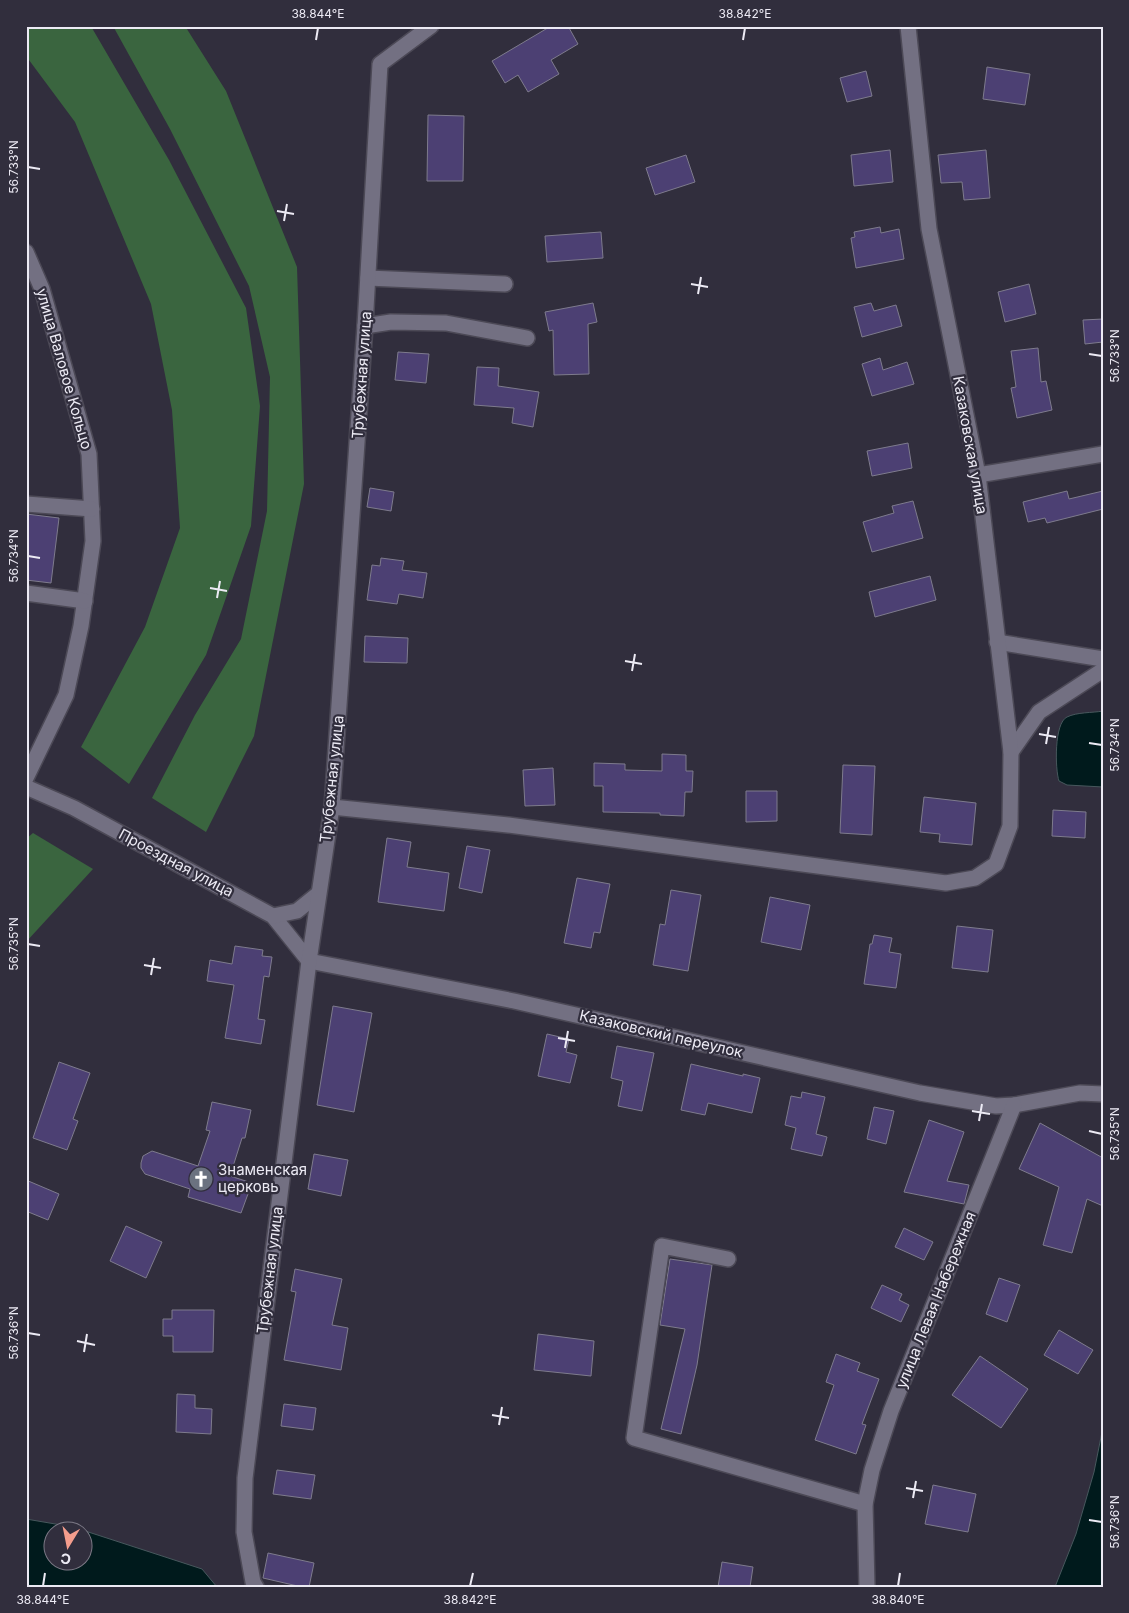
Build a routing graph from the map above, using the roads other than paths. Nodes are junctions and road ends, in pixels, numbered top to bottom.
1 (432, 26) edge
2 (908, 26) edge
3 (26, 252) edge
4 (368, 278) junction
5 (506, 284) dead end
6 (365, 326) junction
7 (527, 338) dead end
8 (1103, 454) edge
9 (978, 474) junction
10 (26, 504) edge
11 (92, 509) junction
12 (26, 594) edge
13 (84, 601) junction
14 (997, 642) junction
15 (1103, 659) edge
16 (1103, 670) edge
17 (1011, 752) junction
18 (26, 778) edge
19 (26, 787) edge
20 (332, 808) junction
21 (318, 894) junction
22 (273, 916) junction
23 (309, 961) junction
24 (1103, 1094) edge
25 (1014, 1105) junction
26 (728, 1259) dead end
27 (865, 1504) junction
28 (254, 1584) edge
29 (867, 1587) edge

1 - 4 street, Трубежная улица
2 - 9 street, Казаковская улица
3 - 11 street, улица Валовое Кольцо
4 - 5 street
4 - 6 street, Трубежная улица
6 - 7 street
6 - 20 street, Трубежная улица
8 - 9 street
9 - 14 street, Казаковская улица
10 - 11 street
11 - 13 street, улица Валовое Кольцо
12 - 13 street
13 - 18 street, улица Валовое Кольцо
14 - 15 street
14 - 17 street, Казаковская улица
16 - 17 street
17 - 20 street, Казаковская улица
19 - 22 street, Проездная улица
20 - 21 street, Трубежная улица
21 - 22 street
21 - 23 street, Трубежная улица
22 - 23 street, Проездная улица
23 - 25 street, Казаковский переулок
23 - 28 street, Трубежная улица
24 - 25 street
25 - 27 street, улица Левая Набережная
26 - 27 street
27 - 29 street, улица Левая Набережная

